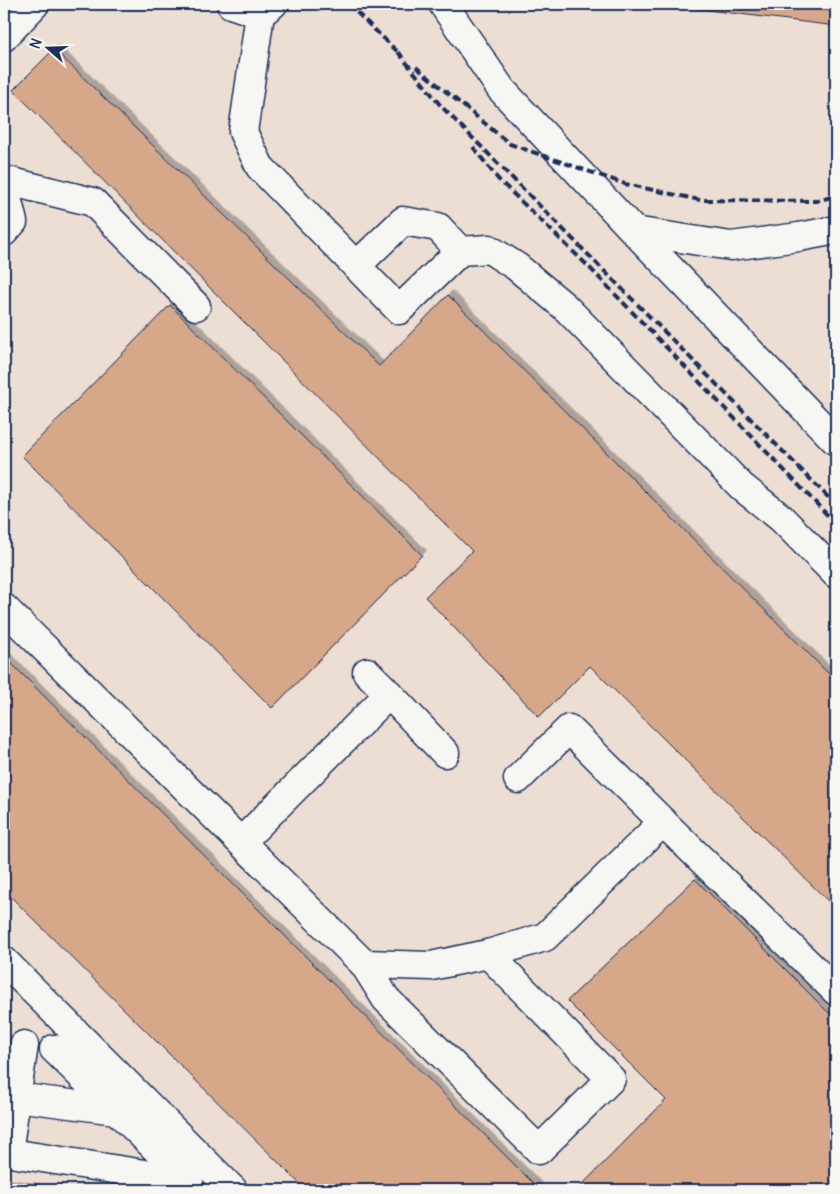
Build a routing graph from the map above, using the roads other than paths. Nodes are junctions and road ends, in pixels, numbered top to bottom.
1 (34, 4) edge
2 (231, 4) edge
3 (443, 4) edge
4 (267, 9) edge
5 (4, 37) edge
6 (4, 180) edge
7 (4, 185) edge
8 (836, 230) edge
9 (634, 231) junction
10 (4, 232) edge
11 (460, 251) junction
12 (356, 266) junction
13 (196, 306) dead end
14 (836, 440) edge
15 (836, 574) edge
16 (4, 608) edge
17 (367, 672) dead end
18 (389, 694) junction
19 (445, 753) dead end
20 (518, 780) dead end
21 (663, 822) junction
22 (241, 842) junction
23 (488, 954) junction
24 (4, 961) edge
25 (364, 964) junction
26 (836, 991) edge
27 (14, 1044) edge
28 (54, 1049) junction
29 (96, 1054) junction
30 (16, 1097) junction
31 (116, 1110) junction
32 (6, 1152) edge
33 (194, 1185) edge
34 (233, 1190) edge

1 - 5 street
2 - 4 street
3 - 9 street
4 - 12 street
6 - 13 street
7 - 10 street
8 - 9 street
9 - 14 street
11 - 12 street
11 - 12 street
11 - 15 street
16 - 22 street
17 - 18 street
18 - 19 street
18 - 22 street
20 - 21 street
21 - 23 street
21 - 26 street
22 - 25 street
23 - 25 street
23 - 25 street
24 - 29 street
27 - 28 street
27 - 30 street
28 - 29 street
28 - 31 street
29 - 34 street
30 - 31 street
30 - 32 street
31 - 33 street
32 - 33 street

